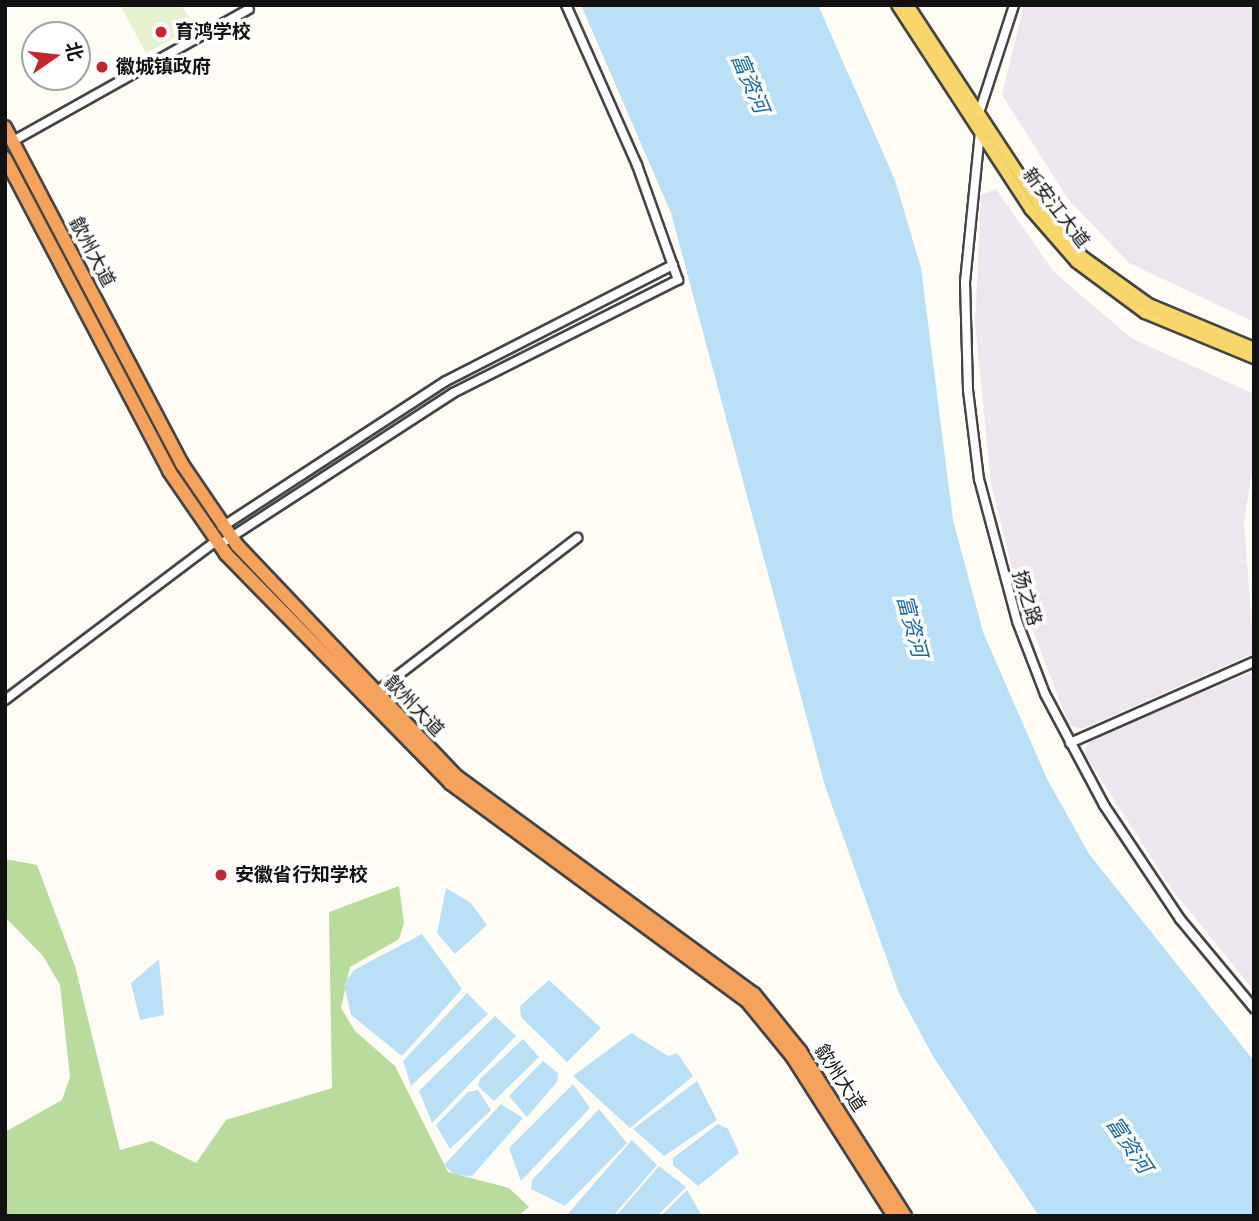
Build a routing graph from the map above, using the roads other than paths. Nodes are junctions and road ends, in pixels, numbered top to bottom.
1 (566, 5) edge
2 (897, 5) edge
3 (908, 5) edge
4 (1014, 5) edge
5 (249, 9) dead end
6 (979, 113) junction
7 (5, 127) edge
8 (981, 132) junction
9 (13, 141) junction
10 (5, 158) edge
11 (673, 265) junction
12 (1254, 348) edge
13 (1254, 358) edge
14 (227, 532) junction
15 (577, 538) dead end
16 (215, 540) junction
17 (1254, 662) edge
18 (375, 693) junction
19 (5, 700) edge
20 (1070, 743) junction
21 (1254, 1008) edge
22 (894, 1216) edge
23 (905, 1216) edge

1 - 11 street
2 - 8 main road, 新安江大道
3 - 6 main road, 新安江大道
4 - 6 street
5 - 9 street
6 - 12 main road, 新安江大道
7 - 9 highway, 歙州大道
8 - 13 main road, 新安江大道
8 - 20 street, 扬之路
9 - 14 highway, 歙州大道
10 - 16 highway, 歙州大道
11 - 14 street
11 - 14 street
14 - 16 street
14 - 16 street
14 - 18 highway, 歙州大道
15 - 18 street
16 - 19 street
16 - 22 highway, 歙州大道
17 - 20 street
18 - 23 highway, 歙州大道
20 - 21 street, 扬之路

